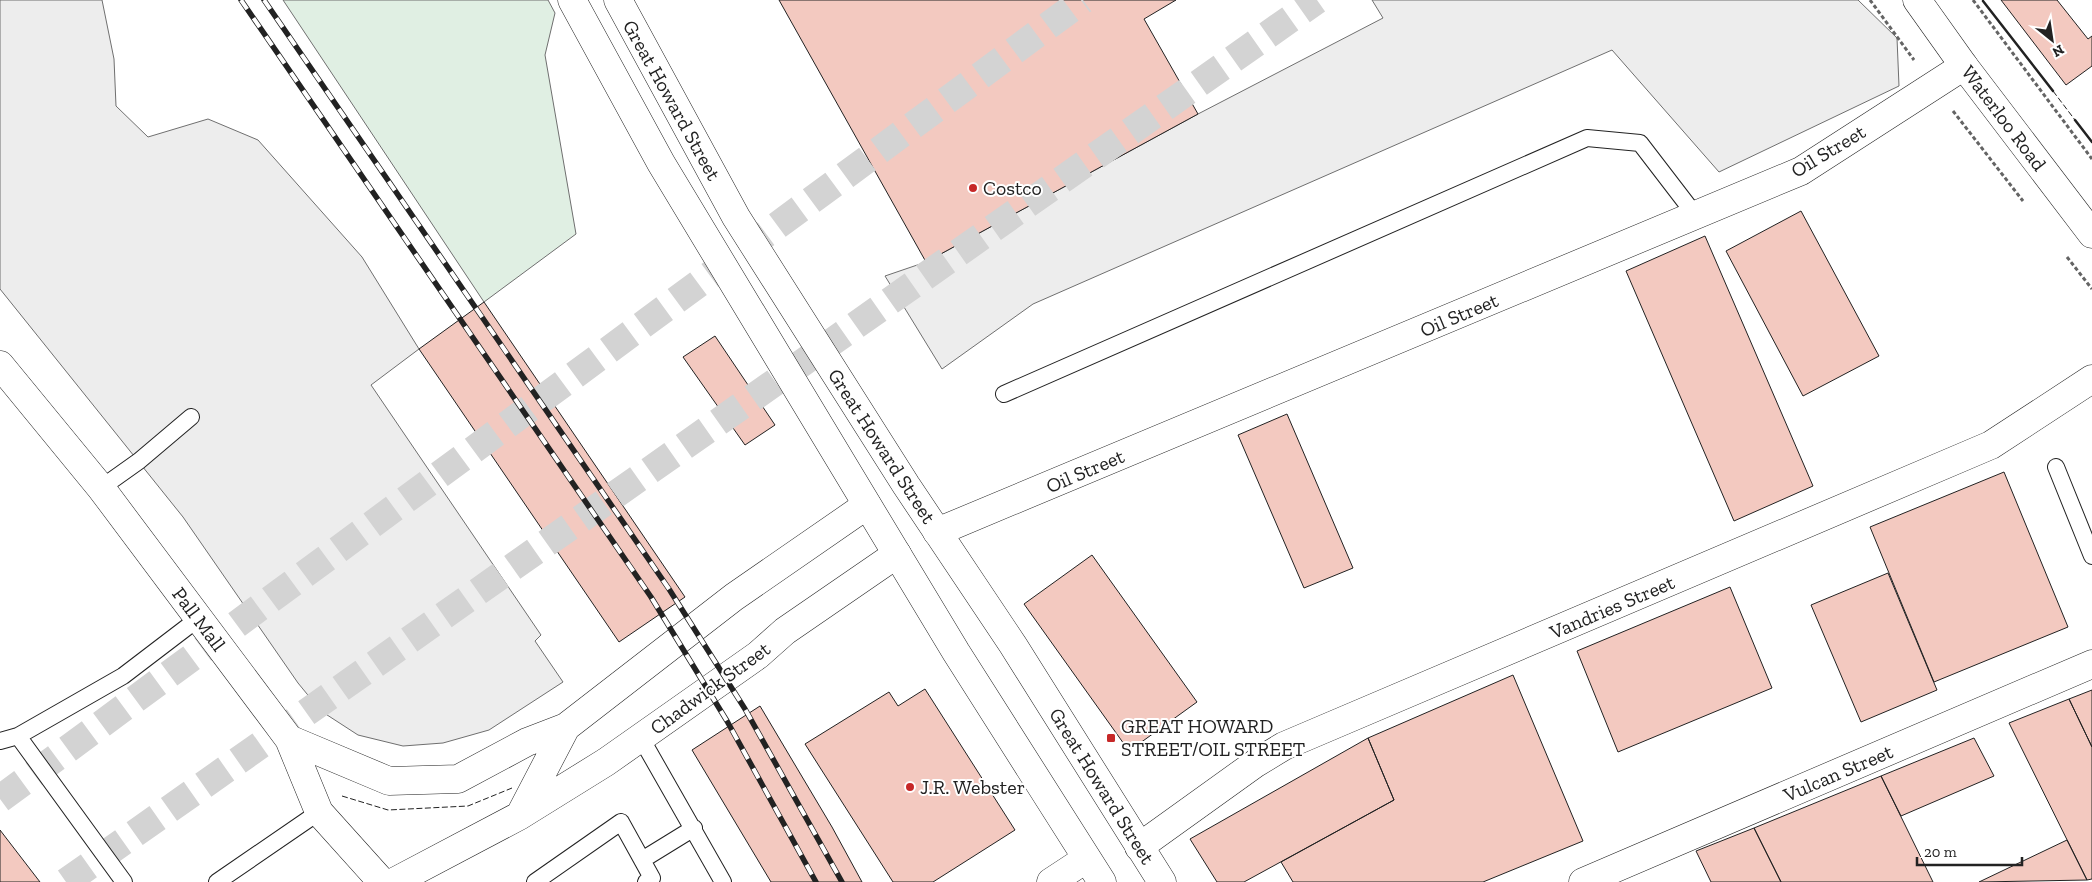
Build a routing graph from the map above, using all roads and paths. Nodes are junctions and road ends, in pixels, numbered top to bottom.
1 (572, 0) edge
2 (1870, 0) edge
3 (1917, 0) edge
4 (1973, 0) edge
5 (622, 7) edge
6 (1964, 66) junction
7 (1933, 86) junction
8 (2092, 158) edge
9 (2025, 203) dead end
10 (1696, 216) junction
11 (2092, 234) edge
12 (2061, 250) dead end
13 (2092, 289) edge
14 (0, 365) edge
15 (2092, 379) edge
16 (1004, 394) dead end
17 (191, 417) dead end
18 (2056, 467) dead end
19 (100, 488) junction
20 (867, 505) junction
21 (937, 532) junction
22 (897, 554) junction
23 (2092, 556) edge
24 (199, 618) junction
25 (2092, 664) edge
26 (566, 727) junction
27 (18, 736) junction
28 (641, 738) junction
29 (289, 739) junction
30 (0, 741) edge
31 (319, 812) junction
32 (519, 816) junction
33 (694, 828) junction
34 (1139, 847) junction
35 (1086, 859) junction
36 (642, 860) junction
37 (124, 882) edge
38 (217, 882) edge
39 (382, 882) edge
40 (394, 882) edge
41 (535, 882) edge
42 (646, 882) edge
43 (723, 882) edge
44 (1051, 882) edge
45 (1102, 882) edge
46 (1162, 882) edge
47 (1583, 882) edge

1 - 20 main road, Great Howard Street
2 - 7 path
3 - 6 main road, Waterloo Road
4 - 8 path
5 - 21 main road, Great Howard Street
6 - 7 main road, Oil Street
6 - 11 main road, Waterloo Road
7 - 9 path
7 - 10 main road, Oil Street
10 - 16 lane
10 - 21 main road, Oil Street
12 - 13 path
14 - 19 main road, Pall Mall
15 - 34 main road, Vandries Street
17 - 19 lane
18 - 23 lane
19 - 24 main road, Pall Mall
20 - 22 main road, Great Howard Street
20 - 26 main road
21 - 34 main road, Great Howard Street
22 - 28 main road, Chadwick Street
22 - 35 main road, Great Howard Street
24 - 27 lane
24 - 29 main road, Pall Mall
25 - 47 main road, Vulcan Street
26 - 29 main road
26 - 32 main road
27 - 30 lane
27 - 37 lane
28 - 32 main road, Chadwick Street
28 - 33 lane
29 - 31 main road, Pall Mall
31 - 38 lane
31 - 39 main road, Pall Mall
32 - 40 main road, Chadwick Street
33 - 36 lane
33 - 43 lane
34 - 46 main road, Great Howard Street
35 - 44 main road
35 - 45 main road, Great Howard Street
36 - 41 lane
36 - 42 lane

